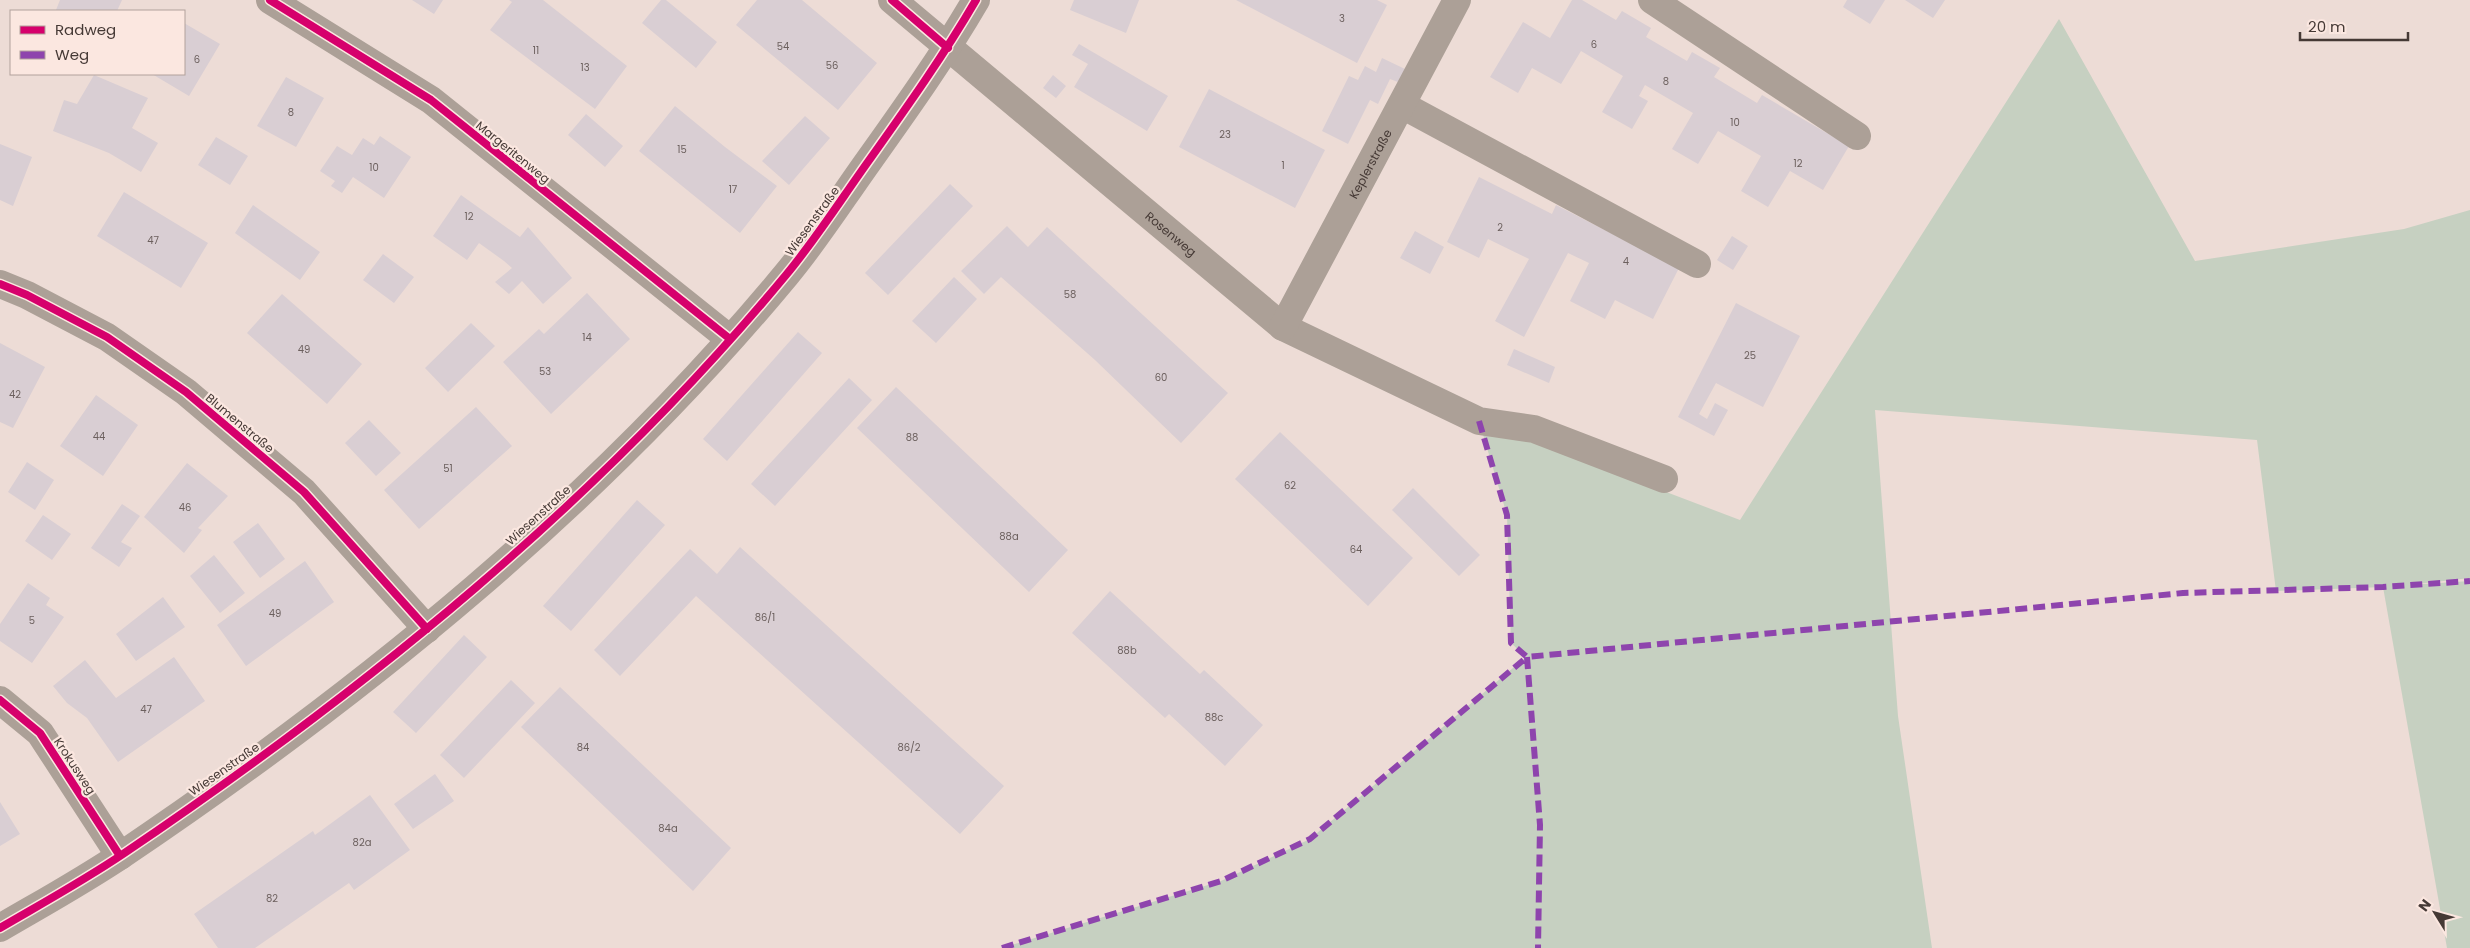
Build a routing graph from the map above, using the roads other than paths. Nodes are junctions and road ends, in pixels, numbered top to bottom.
1 (270, 0) edge
2 (892, 0) edge
3 (976, 0) edge
4 (1458, 0) edge
5 (1652, 0) edge
6 (948, 48) junction
7 (1402, 104) junction
8 (1857, 136) dead end
9 (1697, 264) dead end
10 (0, 284) edge
11 (1283, 327) junction
12 (730, 339) junction
13 (1664, 479) dead end
14 (427, 629) junction
15 (0, 700) edge
16 (120, 856) junction
17 (0, 928) edge

1 - 12 street, Margeritenweg
2 - 6 street, Rosenweg
3 - 6 street, Wiesenstraße
4 - 7 street, Keplerstraße
5 - 8 street
6 - 11 street, Rosenweg
6 - 12 street, Wiesenstraße
7 - 9 street
7 - 11 street, Keplerstraße
10 - 14 street, Blumenstraße
11 - 13 street, Rosenweg
12 - 14 street, Wiesenstraße
14 - 16 street, Wiesenstraße
15 - 16 street, Krokusweg
16 - 17 street, Wiesenstraße

